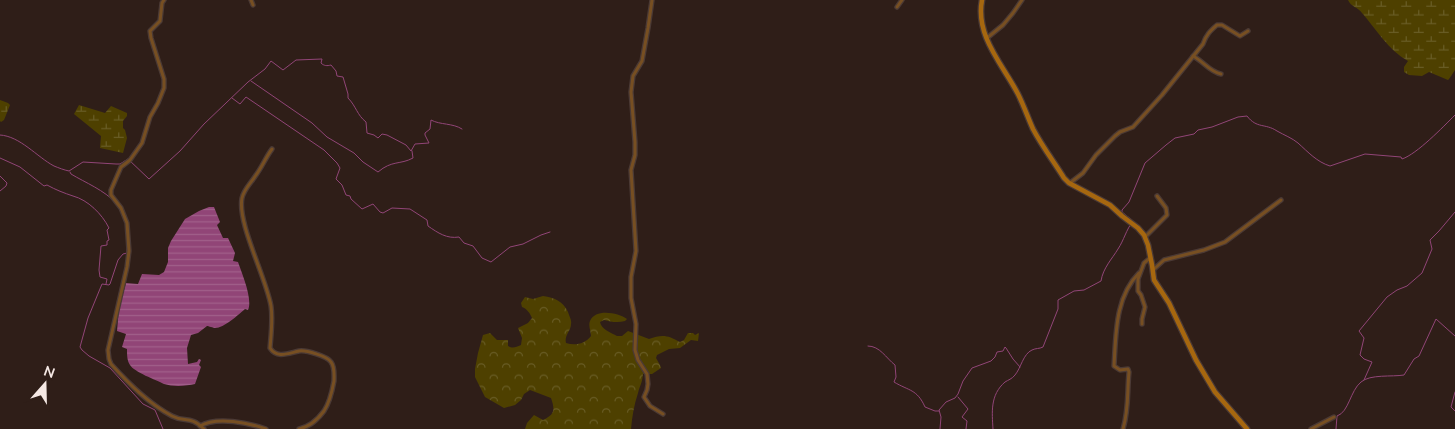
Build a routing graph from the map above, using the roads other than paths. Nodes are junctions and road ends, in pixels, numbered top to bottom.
1 (164, 0) edge
2 (251, 0) edge
3 (652, 0) edge
4 (902, 0) edge
5 (982, 0) edge
6 (1022, 0) edge
7 (253, 5) dead end
8 (897, 7) dead end
9 (1248, 31) dead end
10 (987, 38) junction
11 (1193, 56) junction
12 (1221, 74) dead end
13 (272, 148) dead end
14 (1070, 183) junction
15 (1156, 196) dead end
16 (1281, 200) dead end
17 (1145, 237) junction
18 (1150, 258) junction
19 (1153, 270) junction
20 (1139, 273) junction
21 (1142, 324) dead end
22 (663, 414) dead end
23 (1334, 417) dead end
24 (202, 427) edge
25 (266, 429) edge
26 (299, 429) edge
27 (1122, 429) edge
28 (1247, 429) edge
29 (1311, 429) edge

1 - 24 street
2 - 7 street
3 - 22 street
4 - 8 street
5 - 10 street
6 - 10 street
9 - 11 street
10 - 14 street
11 - 12 street
11 - 14 street
13 - 26 street
14 - 17 street
15 - 17 street
16 - 19 street
17 - 18 street
18 - 19 street
18 - 20 street
19 - 28 street
20 - 21 street
20 - 27 street
23 - 29 street
24 - 25 street

